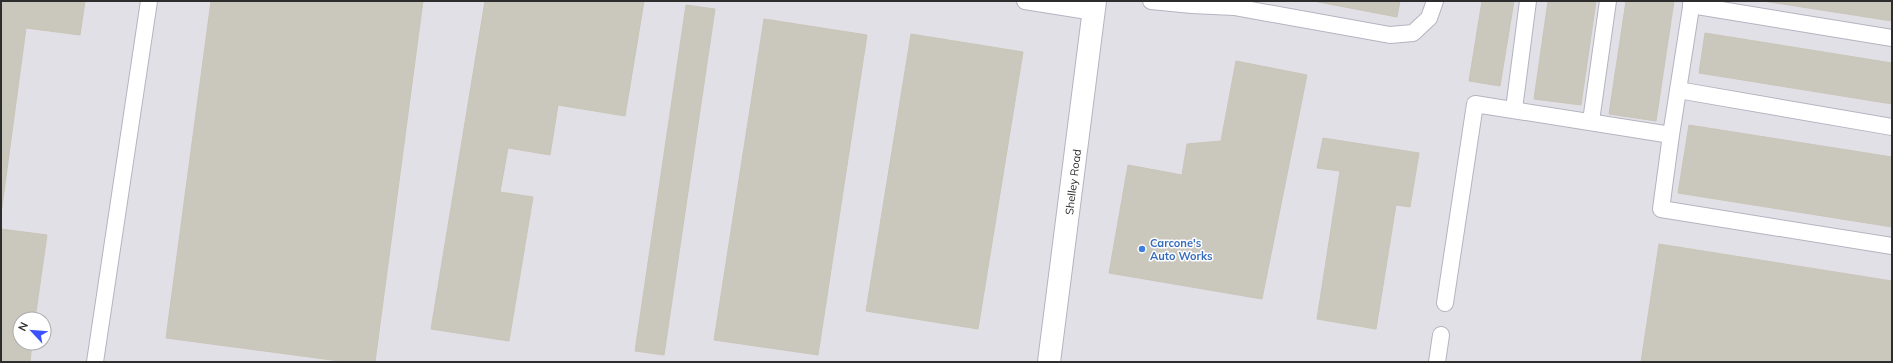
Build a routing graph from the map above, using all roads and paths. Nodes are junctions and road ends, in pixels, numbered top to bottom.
1 (149, 1) edge
2 (1025, 1) edge
3 (1151, 1) edge
4 (1435, 1) edge
5 (1528, 1) edge
6 (1608, 1) edge
7 (1692, 3) edge
8 (1095, 6) edge
9 (1892, 38) edge
10 (1678, 90) junction
11 (1514, 109) junction
12 (1591, 121) junction
13 (1892, 127) edge
14 (1671, 135) junction
15 (1892, 246) edge
16 (1445, 303) dead end
17 (1440, 335) dead end
18 (96, 362) edge
19 (1049, 362) edge
20 (1437, 362) edge

1 - 18 lane
2 - 8 lane
3 - 4 lane
5 - 11 lane
6 - 12 lane
7 - 9 lane
7 - 10 lane
8 - 19 street, Shelley Road
10 - 13 lane
10 - 14 lane
11 - 12 lane
11 - 16 lane
12 - 14 lane
14 - 15 lane
17 - 20 lane

